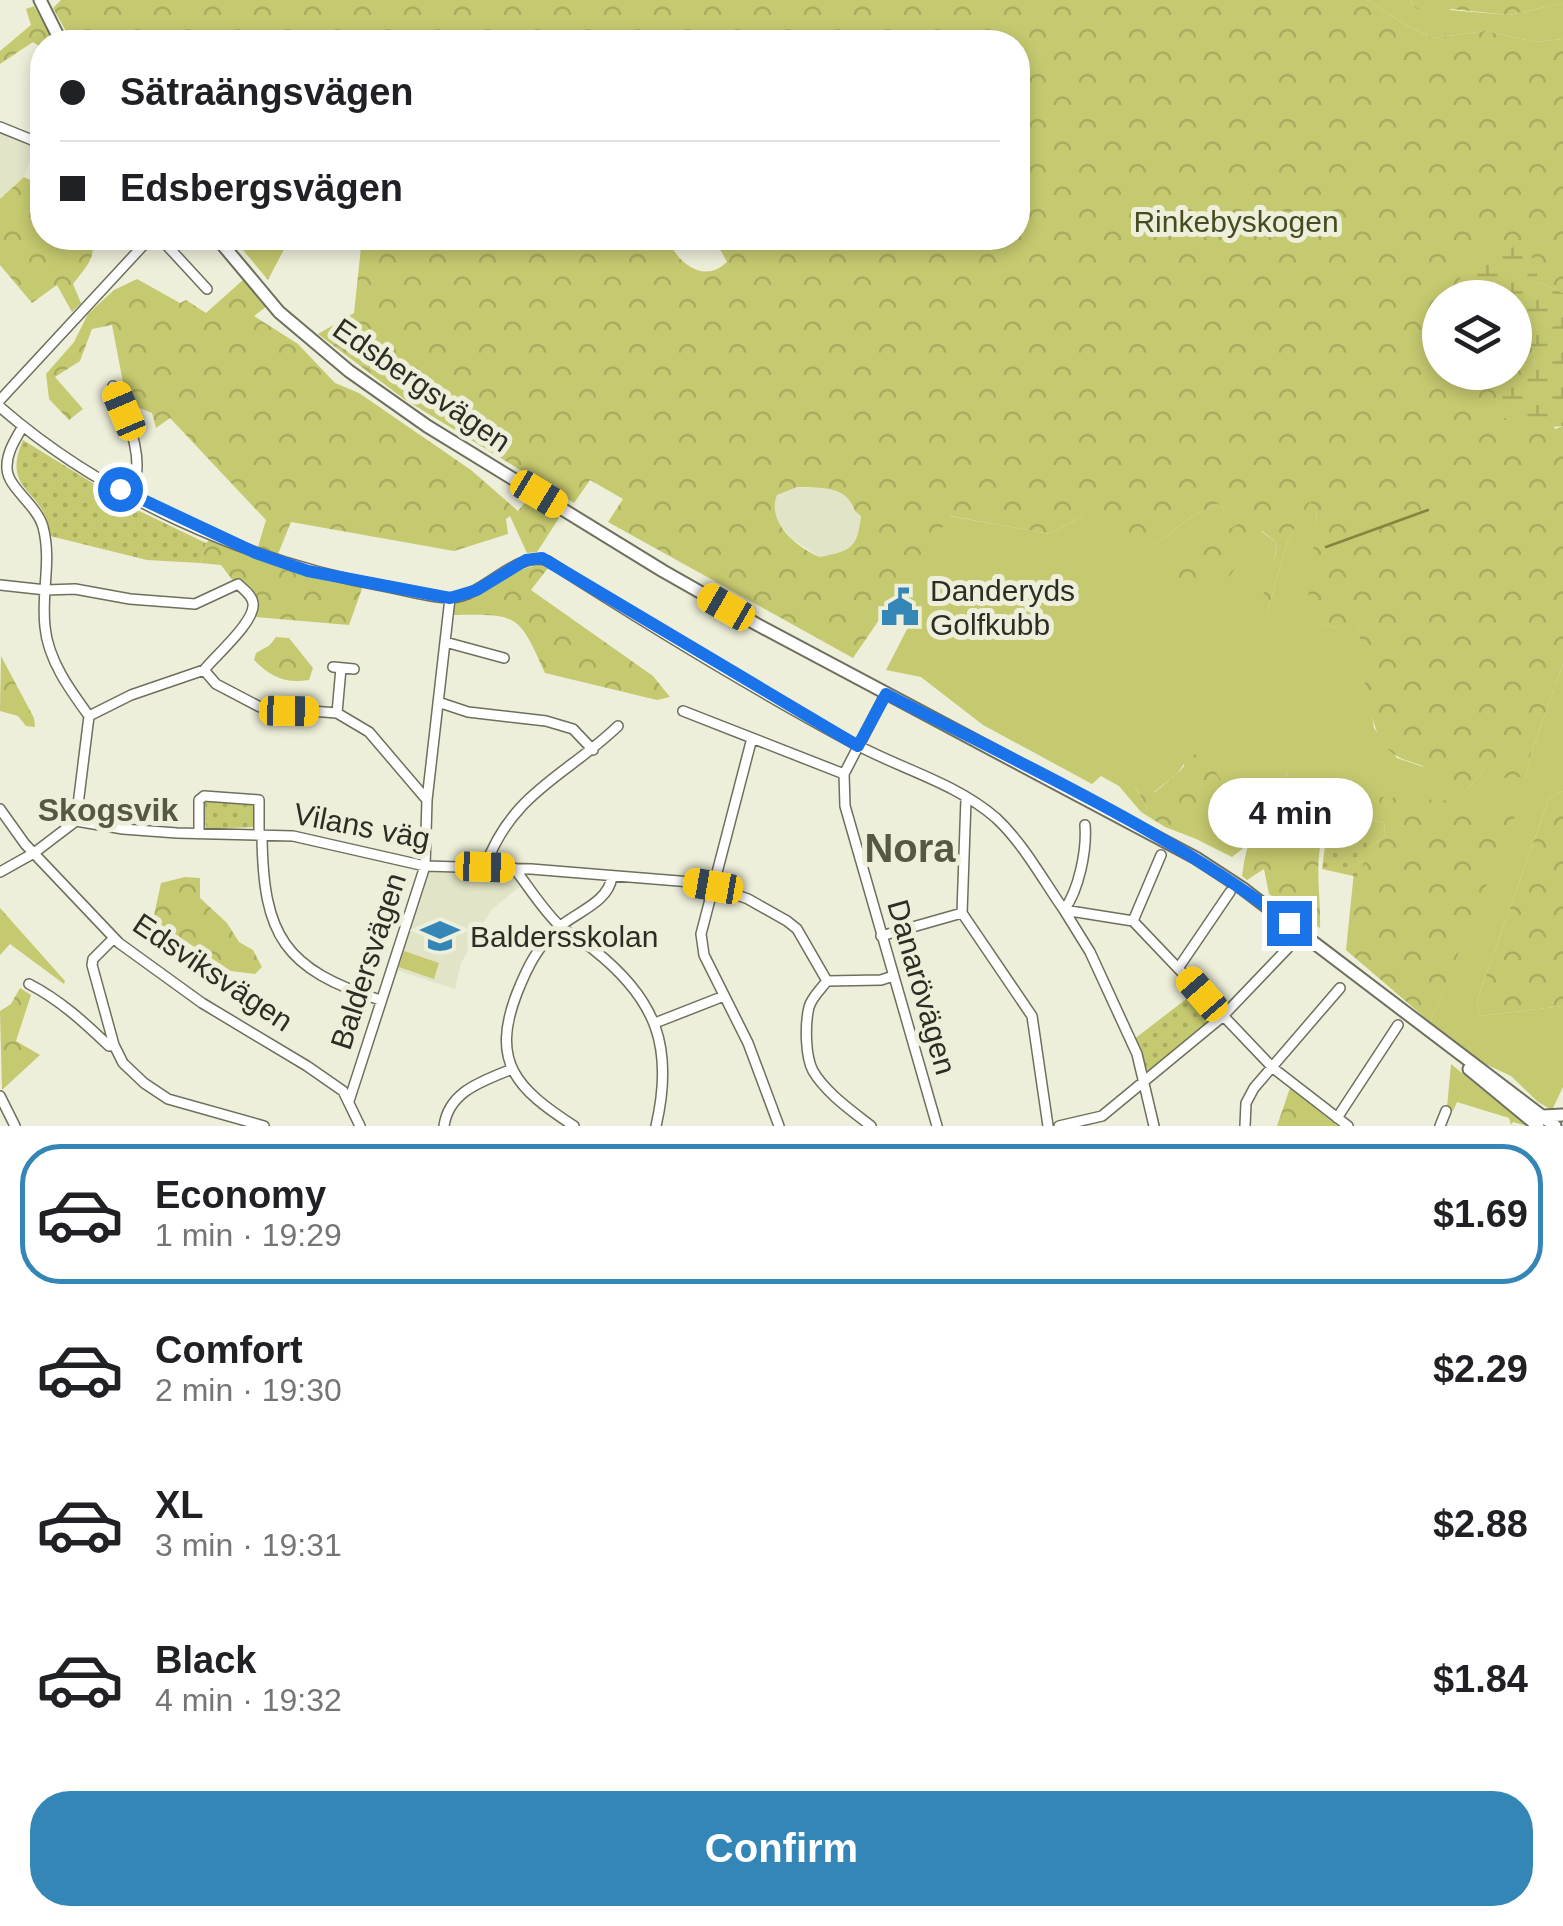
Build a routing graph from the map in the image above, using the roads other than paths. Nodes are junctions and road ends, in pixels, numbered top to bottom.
1 (40, 0) edge
2 (55, 30) edge
3 (0, 128) edge
4 (30, 139) edge
5 (139, 250) edge
6 (171, 250) edge
7 (227, 250) edge
8 (207, 290) dead end
9 (113, 386) dead end
10 (0, 403) edge
11 (23, 426) junction
12 (6, 445) edge
13 (131, 495) junction
14 (0, 585) edge
15 (46, 590) junction
16 (450, 598) junction
17 (444, 642) junction
18 (504, 658) dead end
19 (204, 670) junction
20 (354, 670) dead end
21 (886, 694) junction
22 (438, 702) junction
23 (683, 712) dead end
24 (337, 713) junction
25 (89, 716) junction
26 (618, 726) dead end
27 (752, 738) junction
28 (858, 746) junction
29 (593, 750) junction
30 (844, 774) junction
31 (966, 798) junction
32 (426, 800) junction
33 (0, 809) edge
34 (76, 821) junction
35 (1085, 825) dead end
36 (199, 834) junction
37 (260, 835) junction
38 (34, 854) junction
39 (1161, 855) dead end
40 (425, 866) junction
41 (485, 867) junction
42 (514, 868) junction
43 (0, 872) edge
44 (612, 877) junction
45 (713, 886) junction
46 (1230, 892) dead end
47 (1064, 910) junction
48 (962, 913) junction
49 (1133, 921) junction
50 (560, 926) junction
51 (881, 936) junction
52 (114, 938) junction
53 (1288, 948) dead end
54 (1178, 967) junction
55 (893, 976) junction
56 (827, 980) junction
57 (29, 984) dead end
58 (1340, 988) dead end
59 (724, 996) junction
60 (380, 1000) junction
61 (1222, 1017) junction
62 (656, 1023) junction
63 (1398, 1024) dead end
64 (114, 1044) junction
65 (1273, 1068) junction
66 (512, 1069) junction
67 (1144, 1081) junction
68 (0, 1096) edge
69 (349, 1101) junction
70 (1446, 1111) dead end
71 (1563, 1115) edge
72 (1337, 1118) junction
73 (1541, 1121) edge
74 (15, 1126) edge
75 (264, 1126) edge
76 (360, 1126) edge
77 (444, 1126) edge
78 (574, 1126) edge
79 (656, 1126) edge
80 (780, 1126) edge
81 (872, 1126) edge
82 (936, 1126) edge
83 (1048, 1126) edge
84 (1059, 1126) edge
85 (1154, 1126) edge
86 (1245, 1126) edge
87 (1348, 1126) edge
88 (1440, 1126) edge
89 (1555, 1126) edge

1 - 2 main road
3 - 4 street
5 - 10 street
6 - 8 street
7 - 21 main road, Edsbergsvägen
9 - 13 street
10 - 11 street
11 - 12 street
11 - 13 street
12 - 15 street
13 - 16 street
14 - 15 street
15 - 19 street
15 - 25 street
16 - 17 street, Baldersvägen
16 - 28 street
17 - 18 street
17 - 22 street, Baldersvägen
19 - 24 street
19 - 25 street
20 - 24 street
21 - 28 street
21 - 73 main road, Edsbergsvägen
22 - 29 street
22 - 32 street, Baldersvägen
23 - 27 street
24 - 32 street
25 - 34 street
26 - 29 street
27 - 30 street
27 - 45 street
28 - 30 street
28 - 31 street
29 - 41 street
30 - 51 street, Danarövägen
31 - 47 street
31 - 48 street
32 - 40 street, Baldersvägen
33 - 38 street, Edsviksvägen
34 - 36 street, Vilans väg
34 - 38 street
35 - 47 street
36 - 37 street, Vilans väg
36 - 37 street, Vilans väg
37 - 40 street, Vilans väg
37 - 60 street
38 - 43 street
38 - 52 street, Edsviksvägen
39 - 49 street
40 - 41 street, Vilans väg
40 - 60 street, Baldersvägen
41 - 42 street, Vilans väg
42 - 44 street, Vilans väg
42 - 50 street
44 - 45 street, Vilans väg
44 - 50 street
45 - 56 street, Vilans väg
45 - 59 street
46 - 54 street
47 - 49 street
47 - 67 street
48 - 51 street
48 - 83 street
49 - 54 street
50 - 62 street
50 - 66 street
51 - 55 street, Danarövägen
52 - 64 street
52 - 69 street, Edsviksvägen
53 - 61 street
54 - 61 street
55 - 56 street
55 - 82 street, Danarövägen
56 - 81 street
57 - 64 street
58 - 65 street
59 - 62 street
59 - 80 street
60 - 69 street, Baldersvägen
61 - 65 street
61 - 67 street
62 - 79 street
63 - 72 street
64 - 75 street
65 - 72 street
65 - 86 street
66 - 77 street
66 - 78 street
67 - 84 street
67 - 85 street
68 - 74 street
69 - 76 street, Edsviksvägen
70 - 88 street
71 - 73 main road
72 - 87 street
73 - 89 main road, Edsbergsvägen

